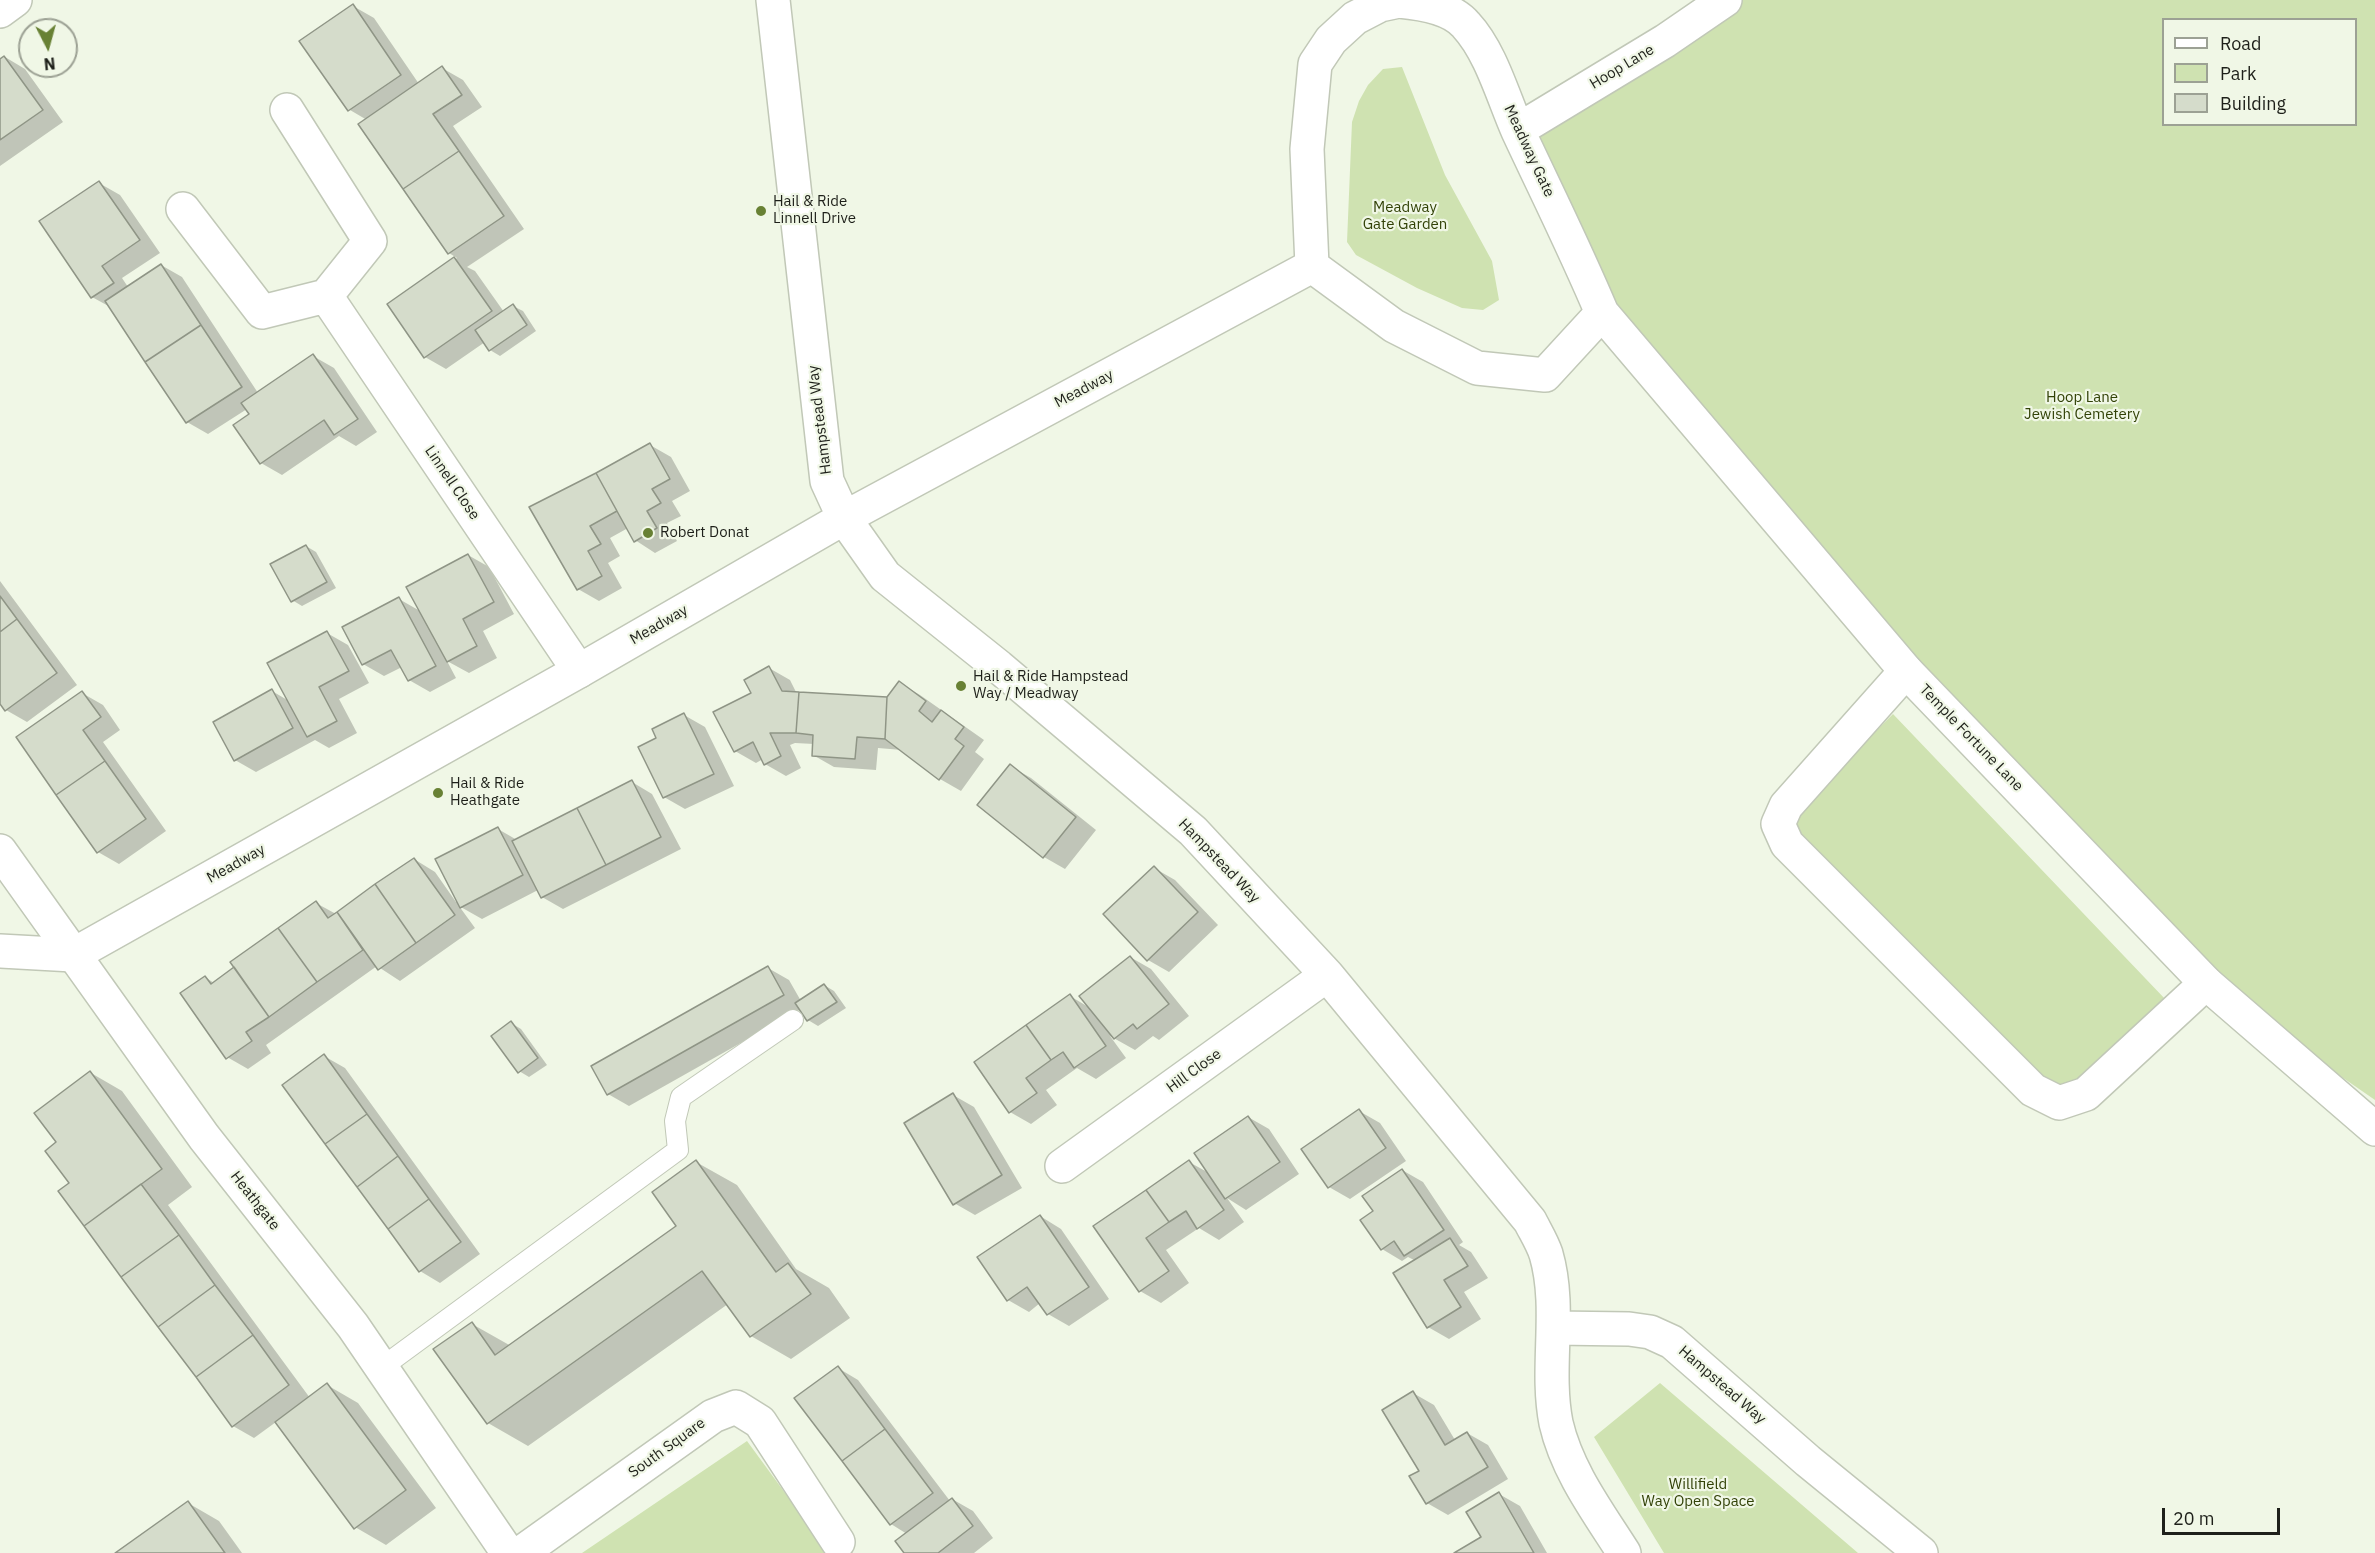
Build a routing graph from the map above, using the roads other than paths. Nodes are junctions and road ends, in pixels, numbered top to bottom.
1 (15, 0) edge
2 (773, 0) edge
3 (1725, 0) edge
4 (1449, 6) edge
5 (0, 10) edge
6 (287, 110) dead end
7 (1518, 130) junction
8 (183, 209) dead end
9 (1312, 266) junction
10 (326, 296) junction
11 (1602, 313) junction
12 (844, 518) junction
13 (579, 671) junction
14 (1906, 671) junction
15 (0, 851) edge
16 (0, 951) edge
17 (73, 955) junction
18 (1327, 975) junction
19 (2206, 983) junction
20 (793, 1020) dead end
21 (2375, 1129) edge
22 (1062, 1166) dead end
23 (1554, 1328) junction
24 (381, 1368) junction
25 (838, 1542) dead end
26 (508, 1553) edge
27 (521, 1553) edge
28 (1624, 1553) edge
29 (1921, 1553) edge

1 - 5 street
2 - 12 street, Hampstead Way
3 - 7 street, Hoop Lane
4 - 7 street, Meadway Gate
4 - 9 street, Meadway Gate
6 - 10 street
7 - 11 street, Meadway Gate
8 - 10 street
9 - 11 street
9 - 12 street, Meadway
10 - 13 street, Linnell Close
11 - 14 street, Temple Fortune Lane
12 - 13 street, Meadway
12 - 18 street, Hampstead Way
13 - 17 street, Meadway
14 - 19 street, Temple Fortune Lane
14 - 19 street
15 - 17 street, Heathgate
16 - 17 street
17 - 24 street, Heathgate
18 - 22 street, Hill Close
18 - 23 street, Hampstead Way
19 - 21 street, Temple Fortune Lane
20 - 24 lane
23 - 28 street
23 - 29 street, Hampstead Way
24 - 26 street, Heathgate
25 - 27 street, South Square

